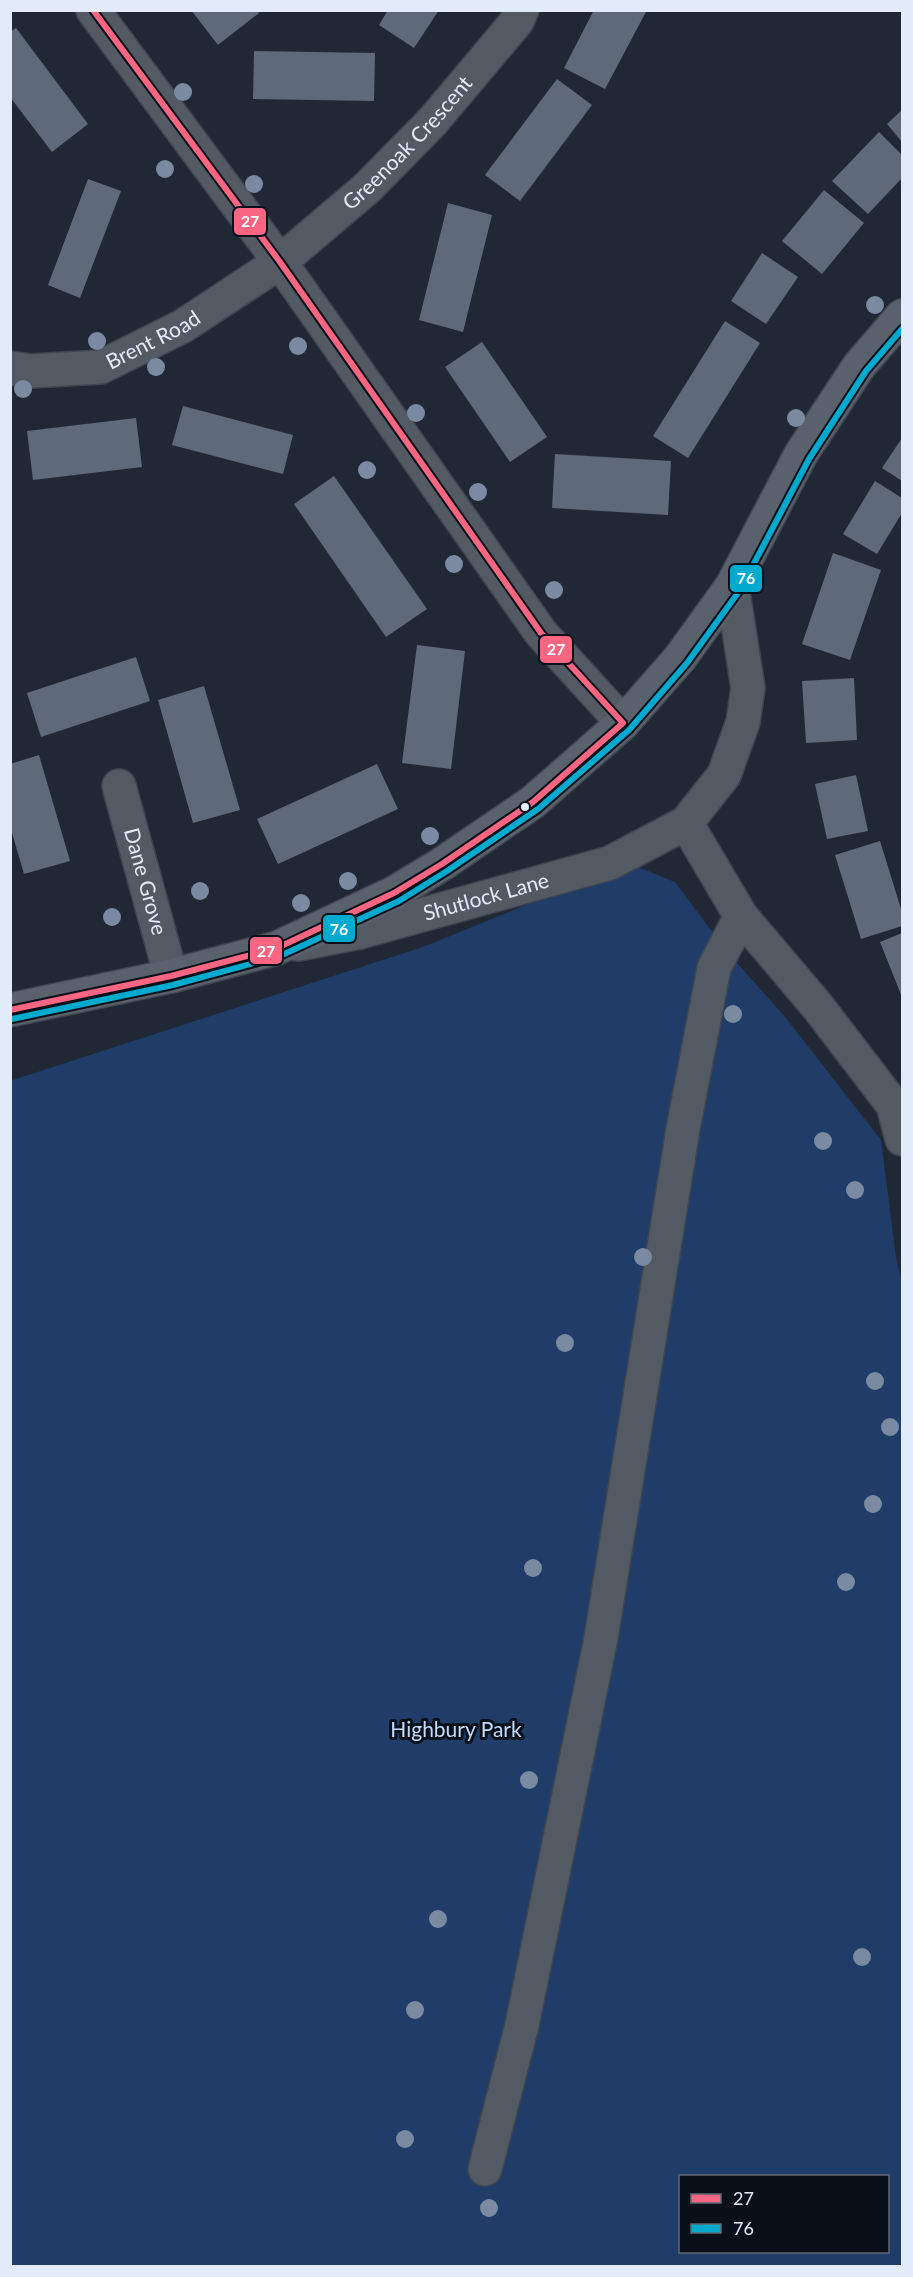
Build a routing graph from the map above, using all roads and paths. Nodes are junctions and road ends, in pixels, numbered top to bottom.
1 (93, 10) edge
2 (522, 10) edge
3 (280, 262) junction
4 (903, 316) edge
5 (10, 368) edge
6 (732, 586) junction
7 (623, 723) junction
8 (119, 786) dead end
9 (686, 823) junction
10 (741, 916) junction
11 (277, 948) junction
12 (171, 976) junction
13 (10, 1010) edge
14 (903, 1138) edge
15 (485, 2169) dead end

1 - 3 street
2 - 3 street, Greenoak Crescent
3 - 5 street, Brent Road
3 - 7 street
4 - 6 street
6 - 7 street
6 - 9 street, Shutlock Lane
7 - 11 street
8 - 12 street, Dane Grove
9 - 10 street
9 - 11 street, Shutlock Lane
10 - 14 street
10 - 15 street
11 - 12 street
12 - 13 street

